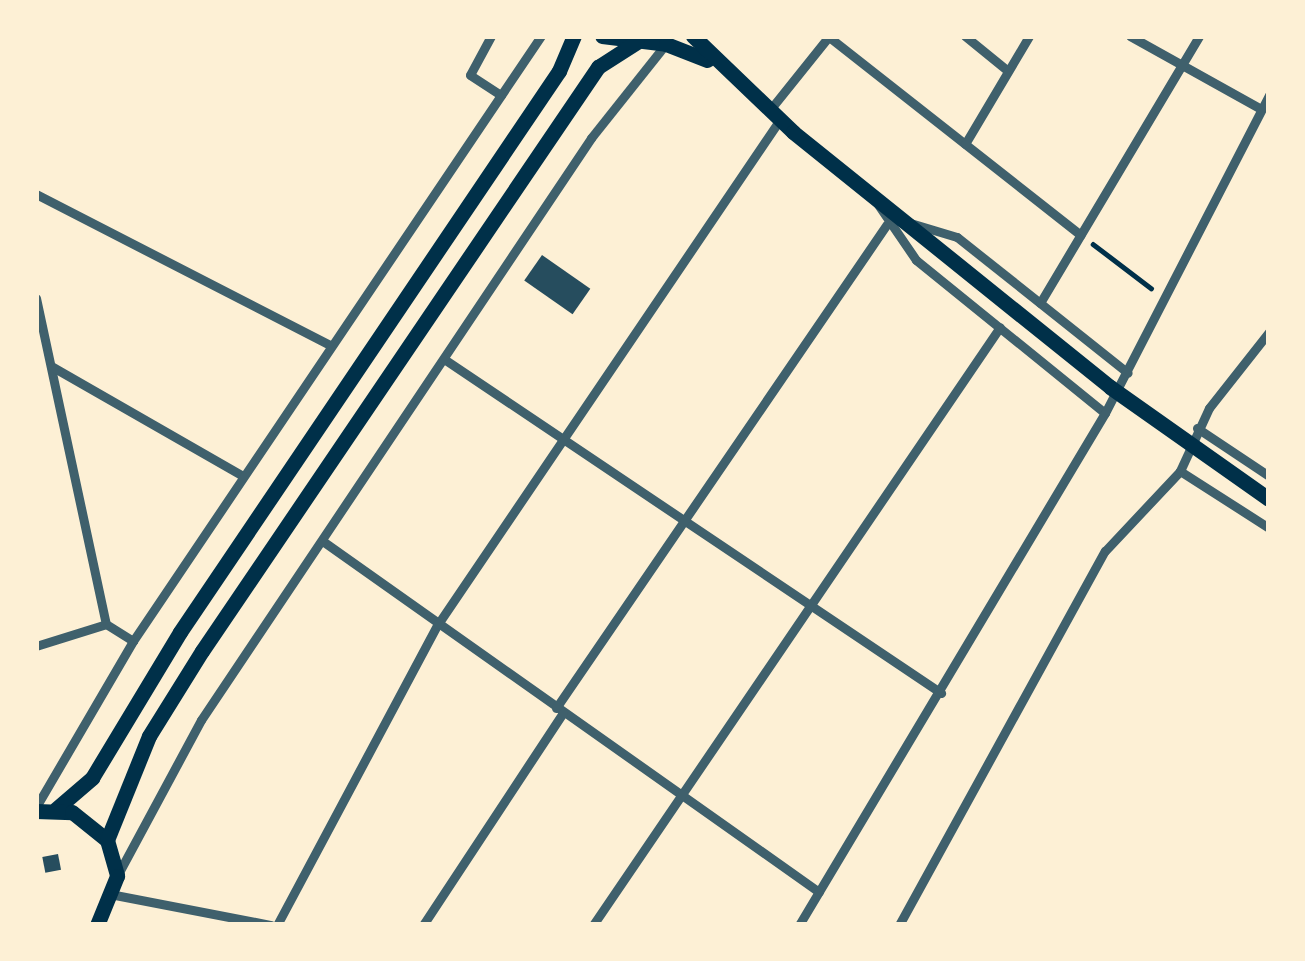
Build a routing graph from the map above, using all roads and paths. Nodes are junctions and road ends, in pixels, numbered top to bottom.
1 (491, 36) edge
2 (541, 36) edge
3 (574, 36) edge
4 (602, 36) edge
5 (693, 36) edge
6 (829, 36) edge
7 (964, 36) edge
8 (1029, 36) edge
9 (1130, 36) edge
10 (1199, 36) edge
11 (650, 40) edge
12 (716, 64) junction
13 (1183, 66) junction
14 (1008, 71) junction
15 (501, 95) junction
16 (1269, 95) edge
17 (1261, 109) junction
18 (774, 117) junction
19 (965, 144) junction
20 (36, 194) edge
21 (874, 197) junction
22 (905, 222) junction
23 (887, 224) junction
24 (1081, 235) junction
25 (1165, 299) junction
26 (1040, 303) junction
27 (37, 304) edge
28 (1000, 327) junction
29 (1269, 332) edge
30 (330, 345) junction
31 (444, 359) junction
32 (51, 367) junction
33 (1128, 373) junction
34 (1106, 413) junction
35 (1197, 428) junction
36 (558, 440) junction
37 (1180, 471) junction
38 (242, 476) junction
39 (1269, 476) edge
40 (1269, 499) edge
41 (683, 523) junction
42 (1269, 528) edge
43 (324, 542) junction
44 (810, 607) junction
45 (439, 623) junction
46 (106, 624) junction
47 (133, 641) junction
48 (36, 646) edge
49 (941, 693) junction
50 (560, 710) junction
51 (681, 795) junction
52 (36, 809) edge
53 (56, 809) junction
54 (107, 840) junction
55 (117, 876) junction
56 (820, 892) junction
57 (115, 895) junction
58 (101, 923) edge
59 (274, 925) edge
60 (423, 925) edge
61 (593, 925) edge
62 (800, 925) edge
63 (899, 925) edge

1 - 15 street
2 - 15 street
3 - 53 main road
4 - 11 main road
5 - 12 main road
6 - 18 street
6 - 19 street
7 - 14 street
8 - 14 street
9 - 13 street
10 - 13 street
11 - 12 main road
11 - 31 street
11 - 54 main road
12 - 18 main road
13 - 17 street
13 - 24 street
14 - 19 street
15 - 30 street
16 - 17 street
17 - 25 street
18 - 21 main road
18 - 36 street
19 - 24 street
20 - 30 street
21 - 22 main road
21 - 23 street
22 - 26 street
22 - 40 main road
23 - 28 street
23 - 41 street
24 - 25 path
24 - 26 street
25 - 33 street
26 - 33 street
27 - 32 street
28 - 34 street
28 - 44 street
29 - 35 street
30 - 38 street
31 - 36 street
31 - 43 street
32 - 38 street
32 - 46 street
33 - 34 street
34 - 49 street
35 - 37 street
35 - 39 street
36 - 41 street
36 - 45 street
37 - 42 street
37 - 63 street
38 - 47 street
41 - 44 street
41 - 50 street
43 - 45 street
43 - 55 street
44 - 49 street
44 - 51 street
45 - 50 street
45 - 59 street
46 - 47 street
46 - 48 street
47 - 52 street
49 - 56 street
50 - 51 street
50 - 60 street
51 - 56 street
51 - 61 street
52 - 53 main road
53 - 54 main road
54 - 55 main road
55 - 57 main road
56 - 62 street
57 - 58 main road
57 - 59 street

